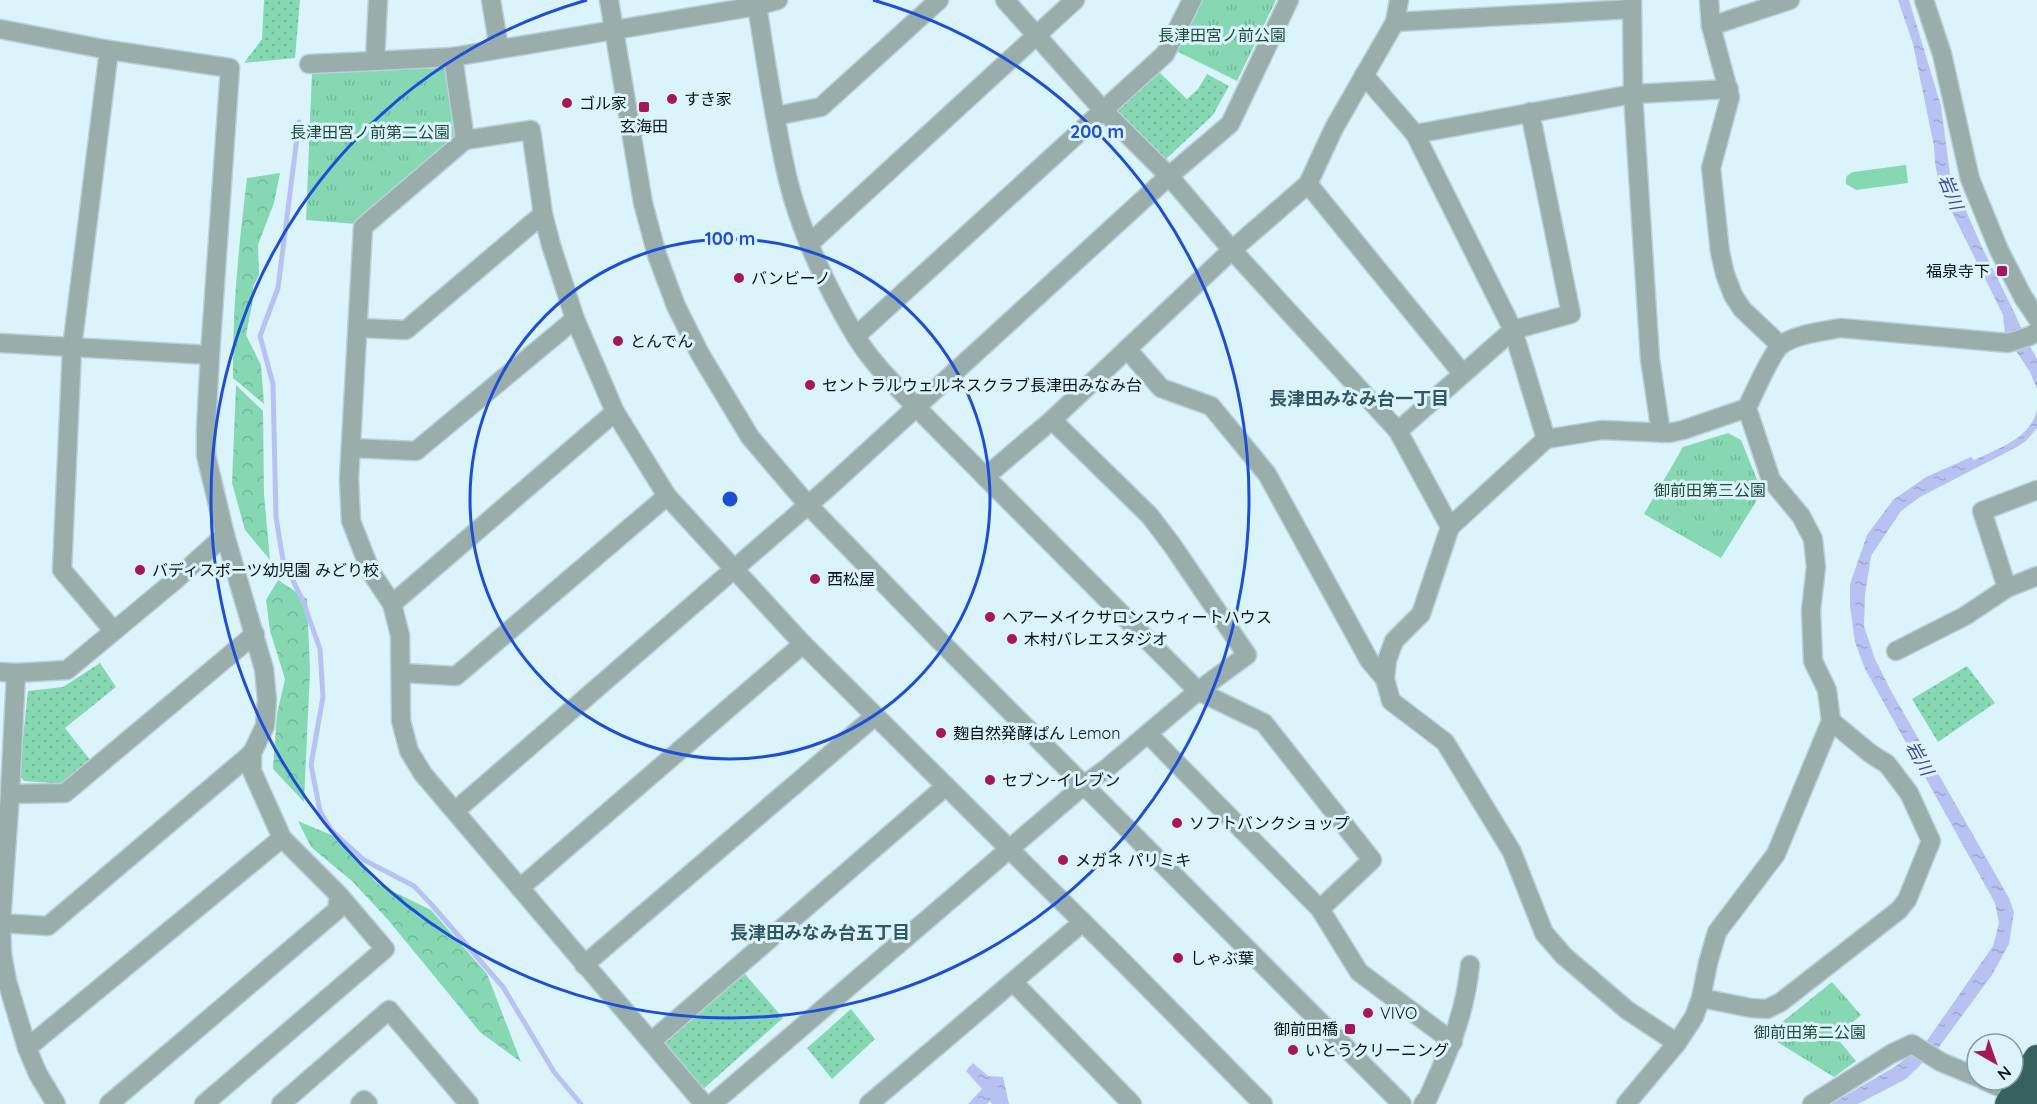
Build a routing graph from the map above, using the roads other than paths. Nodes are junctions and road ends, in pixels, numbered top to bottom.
1 (378, 0) edge
2 (491, 0) edge
3 (609, 0) edge
4 (778, 0) edge
5 (939, 0) edge
6 (1005, 0) edge
7 (1075, 0) edge
8 (1192, 0) edge
9 (1289, 0) edge
10 (1399, 0) edge
11 (1709, 0) edge
12 (1790, 0) edge
13 (1924, 0) edge
14 (756, 3) edge
15 (1632, 4) edge
16 (1395, 22) junction
17 (1711, 26) junction
18 (0, 29) edge
19 (614, 29) junction
20 (1036, 34) junction
21 (499, 48) junction
22 (109, 50) junction
23 (453, 57) junction
24 (375, 61) junction
25 (309, 64) dead end
26 (1364, 75) junction
27 (1730, 89) junction
28 (1633, 94) junction
29 (1102, 110) junction
30 (1530, 112) junction
31 (775, 116) junction
32 (1415, 134) junction
33 (465, 140) junction
34 (1168, 176) junction
35 (1308, 184) junction
36 (543, 214) junction
37 (809, 244) junction
38 (1232, 250) junction
39 (2037, 318) edge
40 (575, 319) junction
41 (358, 328) junction
42 (1513, 330) junction
43 (2034, 334) edge
44 (856, 336) junction
45 (0, 343) edge
46 (1780, 345) junction
47 (72, 348) junction
48 (1127, 349) junction
49 (210, 355) junction
50 (1462, 373) junction
51 (917, 408) junction
52 (1747, 408) junction
53 (615, 412) junction
54 (1052, 420) junction
55 (1398, 431) junction
56 (1661, 433) junction
57 (1546, 439) junction
58 (351, 448) junction
59 (985, 477) junction
60 (2037, 490) edge
61 (668, 496) junction
62 (808, 505) junction
63 (1450, 526) junction
64 (225, 535) junction
65 (734, 570) junction
66 (2037, 576) edge
67 (2007, 588) junction
68 (392, 604) junction
69 (113, 630) junction
70 (255, 634) junction
71 (803, 644) junction
72 (1896, 651) dead end
73 (8, 673) edge
74 (402, 673) junction
75 (1385, 679) junction
76 (1198, 690) junction
77 (875, 716) junction
78 (1831, 721) junction
79 (1148, 734) junction
80 (252, 753) junction
81 (1084, 785) junction
82 (946, 786) junction
83 (10, 794) junction
84 (454, 812) junction
85 (282, 838) junction
86 (1009, 849) junction
87 (520, 888) junction
88 (339, 895) junction
89 (1320, 909) junction
90 (1083, 922) junction
91 (1, 923) edge
92 (584, 964) junction
93 (1470, 965) dead end
94 (1014, 983) junction
95 (1701, 998) junction
96 (652, 1041) junction
97 (1453, 1042) junction
98 (1677, 1043) junction
99 (27, 1048) junction
100 (2037, 1058) edge
101 (1965, 1072) edge
102 (2008, 1092) edge
103 (2023, 1099) edge
104 (56, 1104) edge
105 (109, 1104) edge
106 (204, 1104) edge
107 (281, 1104) edge
108 (360, 1104) edge
109 (368, 1104) edge
110 (469, 1104) edge
111 (704, 1104) edge
112 (712, 1104) edge
113 (869, 1104) edge
114 (1132, 1104) edge
115 (1263, 1104) edge
116 (1402, 1104) edge
117 (1423, 1104) edge
118 (1626, 1104) edge
119 (1812, 1104) edge

1 - 24 street
2 - 21 street
3 - 19 street
4 - 14 street
5 - 31 street
6 - 20 street
7 - 20 street
8 - 29 street
9 - 34 street
10 - 16 street
11 - 17 street
12 - 17 street
13 - 39 street
14 - 19 street
14 - 31 street
15 - 16 street
15 - 28 street
16 - 26 street
17 - 27 street
18 - 22 street
19 - 21 street
19 - 62 street
20 - 29 street
20 - 37 street
21 - 23 street
22 - 47 street
22 - 49 street
23 - 24 street
23 - 33 street
24 - 25 street
26 - 32 street
26 - 35 street
27 - 28 street
27 - 46 street
28 - 30 street
28 - 56 street
29 - 34 street
29 - 44 street
30 - 32 street
30 - 42 street
31 - 37 street
32 - 42 street
33 - 36 street
33 - 41 street
34 - 38 street
34 - 51 street
35 - 38 street
35 - 50 street
36 - 40 street
36 - 41 street
37 - 44 street
38 - 48 street
38 - 55 street
40 - 53 street
40 - 58 street
41 - 58 street
42 - 50 street
42 - 57 street
43 - 46 street
44 - 51 street
45 - 47 street
46 - 52 street
47 - 49 street
47 - 69 street
48 - 54 street
48 - 75 street
49 - 64 street
50 - 55 street
51 - 59 street
51 - 62 street
52 - 56 street
52 - 78 street
53 - 61 street
53 - 68 street
54 - 59 street
54 - 76 street
55 - 63 street
56 - 57 street
57 - 63 street
58 - 68 street
59 - 76 street
60 - 67 street
61 - 65 street
61 - 74 street
62 - 65 street
62 - 81 street
63 - 75 street
64 - 69 street
64 - 70 street
65 - 71 street
65 - 84 street
66 - 67 street
67 - 72 street
68 - 74 street
69 - 73 street
70 - 80 street
70 - 83 street
71 - 77 street
71 - 87 street
73 - 83 street
74 - 84 street
75 - 98 street
76 - 79 street
76 - 89 street
77 - 82 street
77 - 92 street
78 - 95 street
78 - 95 street
79 - 81 street
79 - 89 street
80 - 85 street
80 - 91 street
81 - 86 street
81 - 116 street
82 - 86 street
82 - 96 street
83 - 91 street
84 - 87 street
85 - 88 street
85 - 99 street
86 - 90 street
86 - 112 street
87 - 92 street
88 - 105 street
88 - 106 street
89 - 97 street
90 - 94 street
90 - 115 street
91 - 99 street
92 - 96 street
93 - 97 street
94 - 113 street
94 - 114 street
95 - 98 street
96 - 111 street
97 - 117 street
98 - 118 street
99 - 104 street
100 - 103 highway
101 - 119 street
102 - 103 street
107 - 110 street
108 - 109 street

